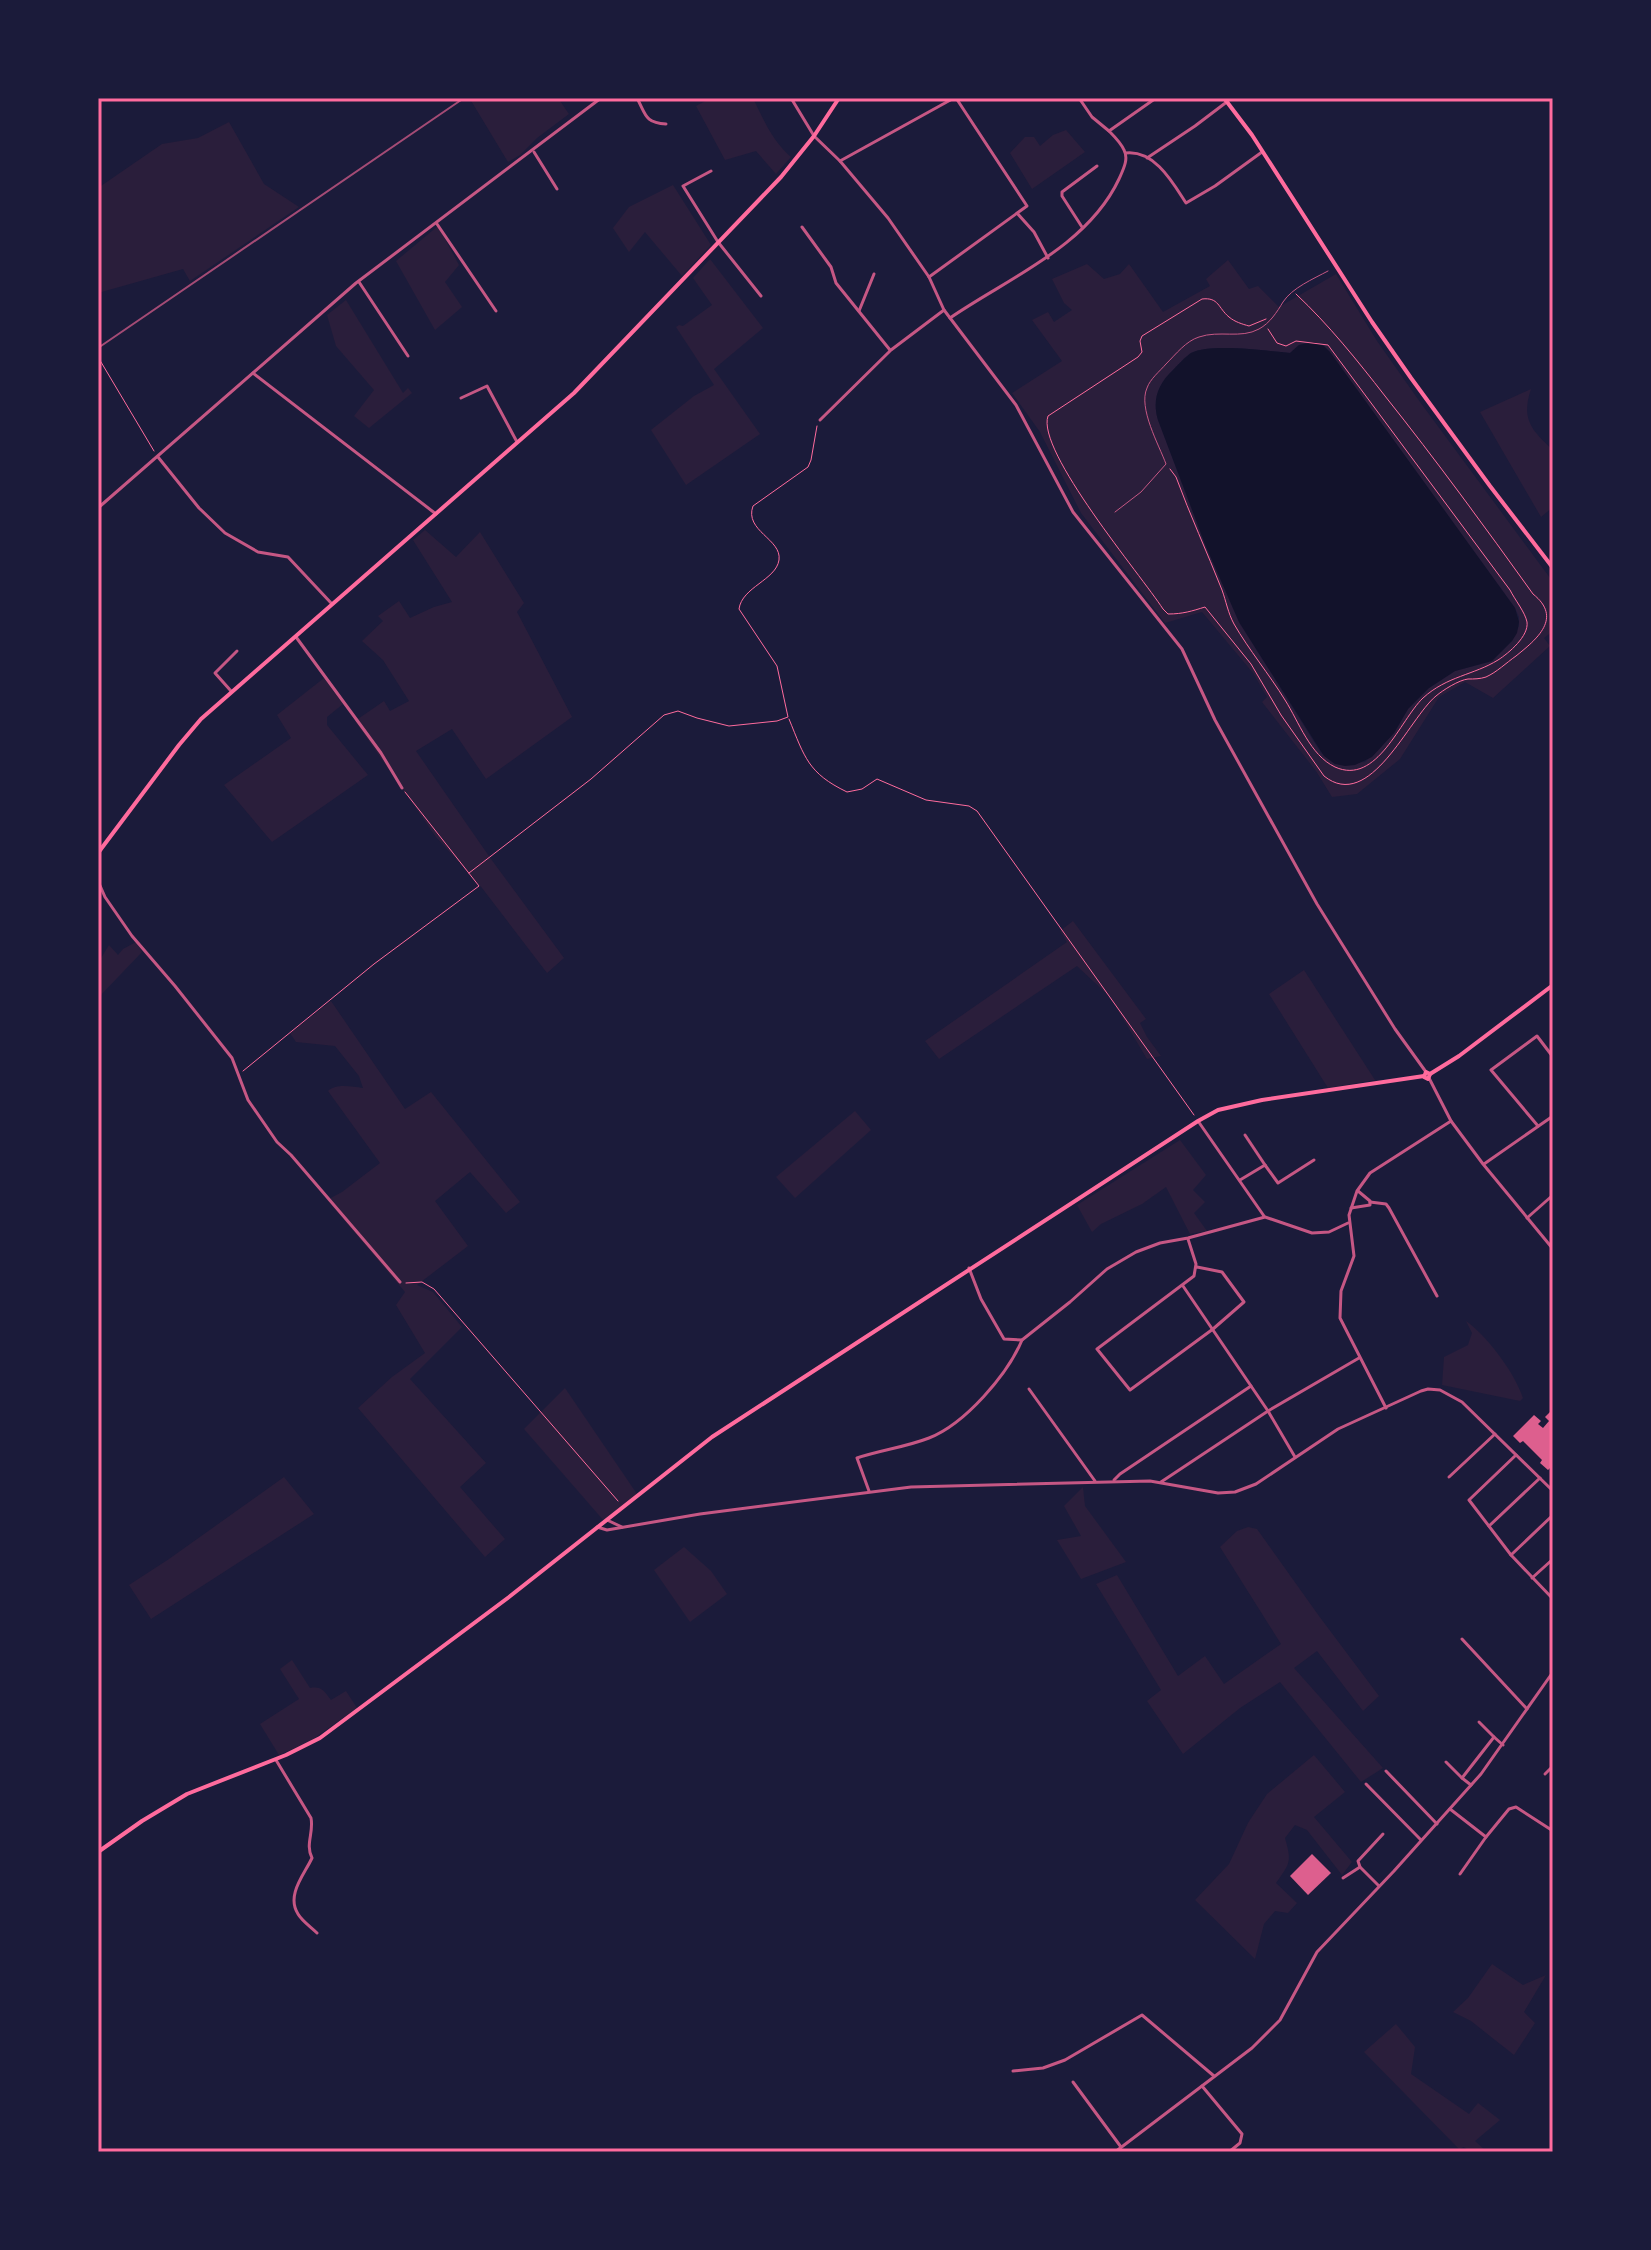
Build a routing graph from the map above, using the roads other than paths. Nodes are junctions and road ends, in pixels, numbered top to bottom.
1 (601, 98) edge
2 (637, 98) edge
3 (791, 98) edge
4 (839, 98) edge
5 (955, 98) edge
6 (1079, 98) edge
7 (1156, 98) edge
8 (1226, 100) edge
9 (666, 124) dead end
10 (1109, 131) junction
11 (814, 136) junction
12 (533, 151) junction
13 (1263, 152) junction
14 (1126, 153) junction
15 (1147, 158) junction
16 (840, 161) junction
17 (1097, 166) dead end
18 (711, 171) dead end
19 (557, 189) dead end
20 (1017, 213) junction
21 (437, 223) junction
22 (802, 227) dead end
23 (1082, 227) junction
24 (718, 242) junction
25 (1048, 258) junction
26 (1328, 271) dead end
27 (874, 274) dead end
28 (929, 277) junction
29 (359, 281) junction
30 (761, 296) dead end
31 (944, 310) junction
32 (496, 311) dead end
33 (859, 311) junction
34 (950, 318) junction
35 (891, 350) junction
36 (408, 356) dead end
37 (253, 373) junction
38 (461, 398) dead end
39 (820, 420) road end
40 (518, 443) junction
41 (158, 457) junction
42 (98, 508) edge
43 (1115, 512) dead end
44 (435, 515) junction
45 (1553, 568) edge
46 (332, 604) junction
47 (295, 636) junction
48 (237, 651) dead end
49 (232, 692) junction
50 (402, 788) road end
51 (98, 853) edge
52 (98, 881) edge
53 (1553, 985) edge
54 (1553, 1057) edge
55 (1427, 1075) junction
56 (1553, 1116) edge
57 (1198, 1121) junction
58 (1451, 1121) junction
59 (1538, 1126) junction
60 (1245, 1135) dead end
61 (1314, 1160) dead end
62 (1483, 1164) junction
63 (1265, 1165) junction
64 (1240, 1180) junction
65 (1357, 1191) junction
66 (1553, 1195) edge
67 (1370, 1202) junction
68 (1351, 1208) junction
69 (1265, 1217) junction
70 (1527, 1218) junction
71 (1348, 1223) junction
72 (1188, 1238) junction
73 (1553, 1249) edge
74 (1197, 1267) junction
75 (969, 1268) junction
76 (400, 1282) road end
77 (1183, 1285) junction
78 (1437, 1296) dead end
79 (1213, 1329) junction
80 (1022, 1340) junction
81 (1359, 1358) junction
82 (1251, 1386) junction
83 (1029, 1389) dead end
84 (1386, 1408) junction
85 (1268, 1411) junction
86 (1495, 1434) junction
87 (1516, 1455) junction
88 (1295, 1457) junction
89 (1449, 1477) dead end
90 (1540, 1478) junction
91 (1114, 1480) junction
92 (1095, 1481) junction
93 (1161, 1482) junction
94 (1553, 1491) edge
95 (869, 1492) junction
96 (1553, 1515) edge
97 (607, 1519) junction
98 (1489, 1526) junction
99 (597, 1527) junction
100 (622, 1527) junction
101 (1511, 1555) junction
102 (1553, 1559) edge
103 (1532, 1578) junction
104 (1553, 1599) edge
105 (1462, 1639) dead end
106 (1553, 1672) edge
107 (1527, 1709) junction
108 (1479, 1722) dead end
109 (1494, 1737) junction
110 (1503, 1745) junction
111 (276, 1760) junction
112 (1446, 1762) dead end
113 (1553, 1766) edge
114 (1386, 1771) dead end
115 (1545, 1774) dead end
116 (1462, 1778) junction
117 (1366, 1784) dead end
118 (1471, 1785) junction
119 (1450, 1809) junction
120 (1437, 1824) junction
121 (1553, 1831) edge
122 (1383, 1834) dead end
123 (1486, 1837) junction
124 (1421, 1840) junction
125 (98, 1852) edge
126 (1360, 1867) junction
127 (1460, 1874) dead end
128 (1343, 1878) dead end
129 (1379, 1886) junction
130 (317, 1933) dead end
131 (1013, 2071) dead end
132 (1214, 2076) junction
133 (1073, 2082) dead end
134 (1202, 2086) junction
135 (1121, 2147) junction
136 (1115, 2152) edge
137 (1229, 2152) edge

1 - 12 street
2 - 9 street
3 - 11 street
4 - 11 main road
5 - 16 street
5 - 20 street
6 - 10 street
7 - 10 street
8 - 13 main road
8 - 15 street
10 - 14 street
11 - 16 street
11 - 24 main road
12 - 19 street
12 - 21 street
13 - 15 street
13 - 45 main road
14 - 15 street
14 - 23 street
16 - 28 street
17 - 23 street
18 - 24 street
20 - 25 street
20 - 28 street
21 - 29 street
21 - 32 street
22 - 33 street
23 - 25 street
24 - 30 street
24 - 40 main road
25 - 34 street
26 - 43 lane
27 - 33 street
28 - 31 street
29 - 36 street
29 - 37 street
31 - 34 street
31 - 35 street
33 - 35 street
34 - 55 street
35 - 39 street
37 - 41 street
37 - 44 street
38 - 40 street
40 - 44 main road
41 - 42 street
41 - 46 street
44 - 46 main road
46 - 47 main road
47 - 49 main road
47 - 50 street
48 - 49 street
49 - 51 main road
52 - 76 street
53 - 55 main road
54 - 59 street
55 - 57 main road
55 - 58 street
56 - 59 street
57 - 64 street
57 - 75 main road
58 - 62 street
58 - 65 street
59 - 62 street
60 - 63 street
61 - 63 street
62 - 70 street
63 - 64 street
64 - 69 street
65 - 67 street
65 - 68 street
66 - 70 street
67 - 68 street
67 - 78 street
68 - 71 street
69 - 71 street
69 - 72 street
70 - 73 street
71 - 81 street
72 - 74 street
72 - 80 street
74 - 77 street
74 - 79 street
75 - 80 street
75 - 97 main road
77 - 79 street
77 - 79 street
79 - 82 street
80 - 95 street
81 - 84 street
81 - 85 street
82 - 85 street
82 - 91 street
83 - 92 street
84 - 86 street
84 - 88 street
85 - 88 street
85 - 93 street
86 - 87 street
86 - 89 street
87 - 90 street
87 - 98 street
88 - 93 street
90 - 94 street
90 - 98 street
91 - 92 street
91 - 93 street
92 - 95 street
95 - 100 street
96 - 101 street
97 - 99 main road
97 - 100 street
98 - 101 street
99 - 100 street
99 - 111 main road
101 - 103 street
102 - 103 street
103 - 104 street
105 - 107 street
106 - 107 street
107 - 110 street
108 - 109 street
109 - 110 street
109 - 116 street
110 - 118 street
111 - 125 main road
111 - 130 street
112 - 116 street
113 - 115 street
114 - 120 street
116 - 118 street
117 - 124 street
118 - 119 street
119 - 120 street
119 - 123 street
120 - 124 street
121 - 123 street
122 - 126 street
123 - 127 street
124 - 129 street
126 - 128 street
126 - 129 street
129 - 132 street
131 - 132 street
132 - 134 street
133 - 135 street
134 - 135 street
134 - 137 street
135 - 136 street

